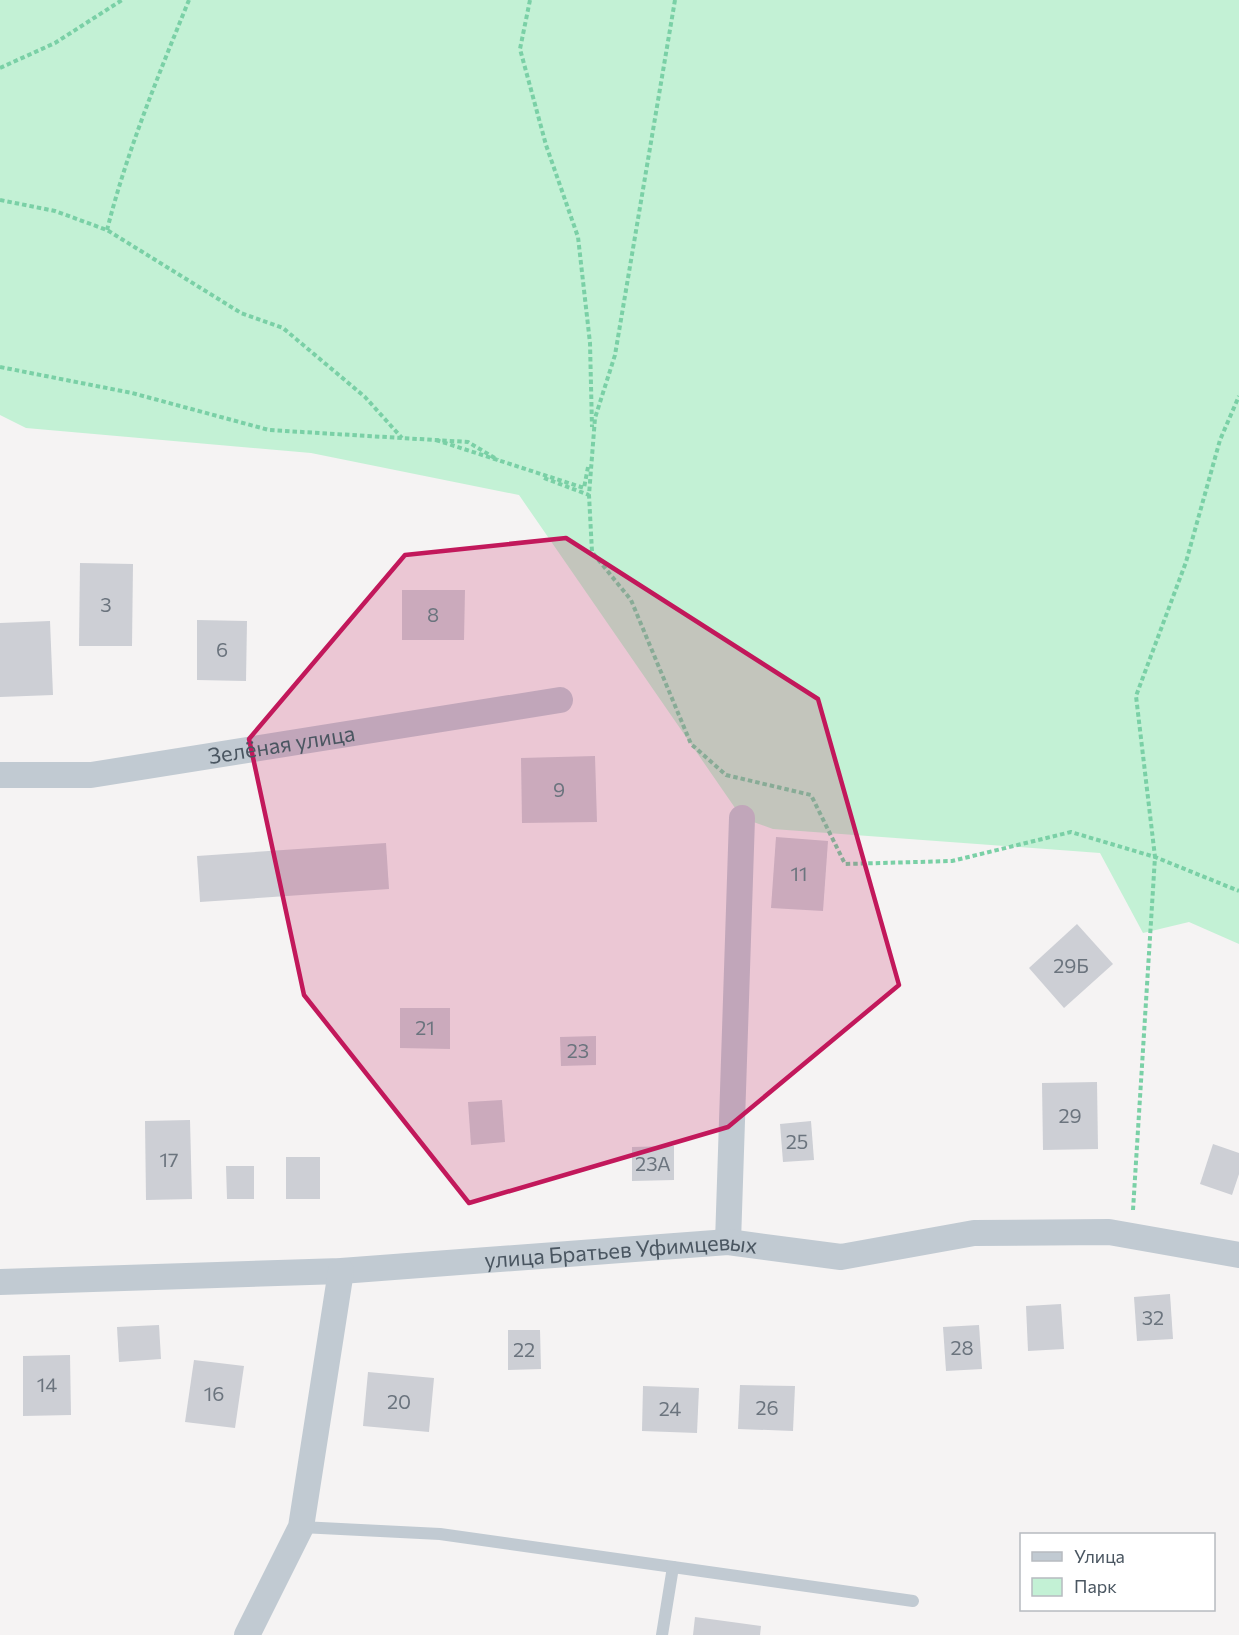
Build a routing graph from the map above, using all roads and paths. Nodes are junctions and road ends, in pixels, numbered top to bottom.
1 (122, 0) edge
2 (189, 0) edge
3 (530, 0) edge
4 (675, 0) edge
5 (0, 68) edge
6 (0, 200) edge
7 (107, 231) junction
8 (0, 367) edge
9 (1239, 396) edge
10 (403, 438) junction
11 (436, 440) junction
12 (592, 447) junction
13 (507, 464) junction
14 (589, 495) junction
15 (560, 700) dead end
16 (0, 775) edge
17 (742, 818) dead end
18 (1155, 857) junction
19 (1239, 891) edge
20 (1131, 1236) junction
21 (728, 1242) junction
22 (1239, 1255) edge
23 (341, 1271) junction
24 (0, 1282) edge
25 (302, 1527) junction
26 (673, 1567) junction
27 (913, 1601) dead end
28 (247, 1635) edge
29 (662, 1635) edge

1 - 5 path
2 - 7 path
3 - 12 path
4 - 12 path
6 - 7 path
7 - 10 path
8 - 10 path
9 - 18 path
10 - 11 path
11 - 13 path
11 - 13 path
12 - 13 path
12 - 14 path
13 - 14 path
14 - 18 path
15 - 16 street, Зелёная улица
17 - 21 street
18 - 19 path
18 - 20 path
20 - 21 street, улица Братьев Уфимцевых
20 - 22 street, улица Братьев Уфимцевых
21 - 23 street, улица Братьев Уфимцевых
23 - 24 street, улица Братьев Уфимцевых
23 - 25 street
25 - 26 lane
25 - 28 street
26 - 27 lane
26 - 29 lane

